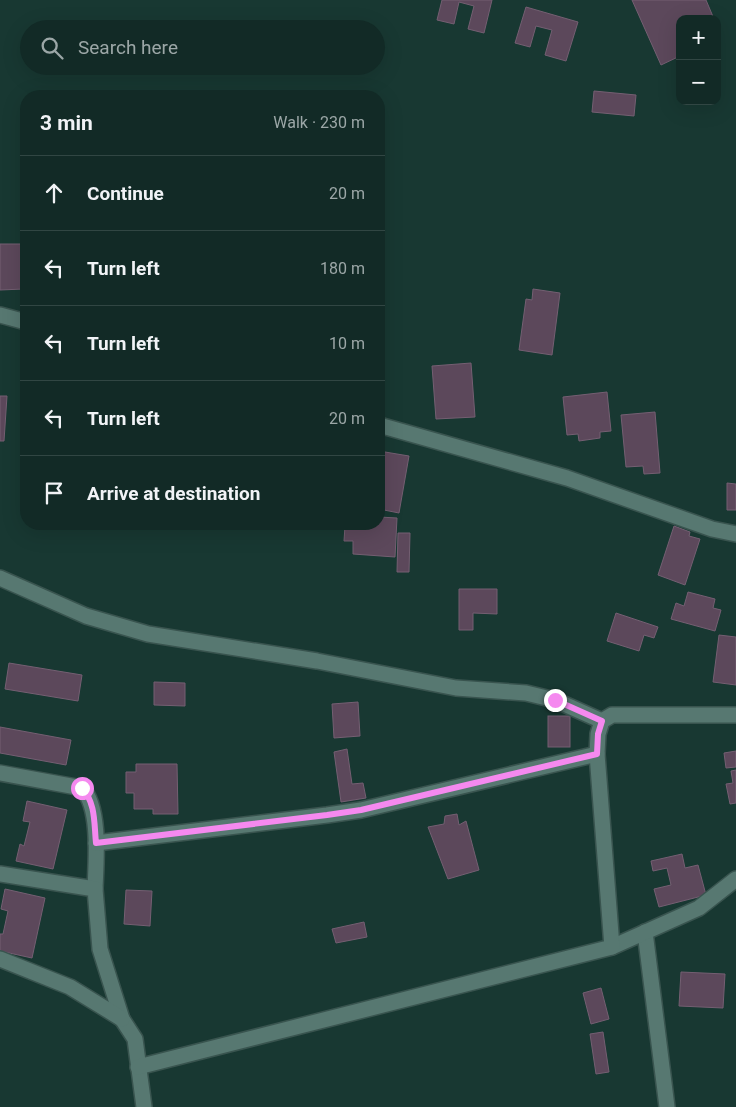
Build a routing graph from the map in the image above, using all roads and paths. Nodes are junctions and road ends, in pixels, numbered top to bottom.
1 (0, 315) edge
2 (20, 320) edge
3 (385, 427) edge
4 (736, 534) edge
5 (0, 578) edge
6 (736, 715) edge
7 (602, 721) junction
8 (597, 754) junction
9 (0, 773) edge
10 (96, 843) junction
11 (0, 874) edge
12 (736, 879) edge
13 (95, 888) junction
14 (645, 932) junction
15 (612, 947) junction
16 (0, 959) edge
17 (122, 1019) junction
18 (138, 1067) junction
19 (144, 1107) edge
20 (667, 1107) edge

1 - 2 street
3 - 4 street
5 - 7 street
6 - 7 street
7 - 8 street
8 - 10 street
8 - 15 street
9 - 10 street
10 - 13 street
11 - 13 street
12 - 14 street
13 - 17 street
14 - 15 street
14 - 20 street
15 - 18 street
16 - 17 street
17 - 18 street
18 - 19 street

